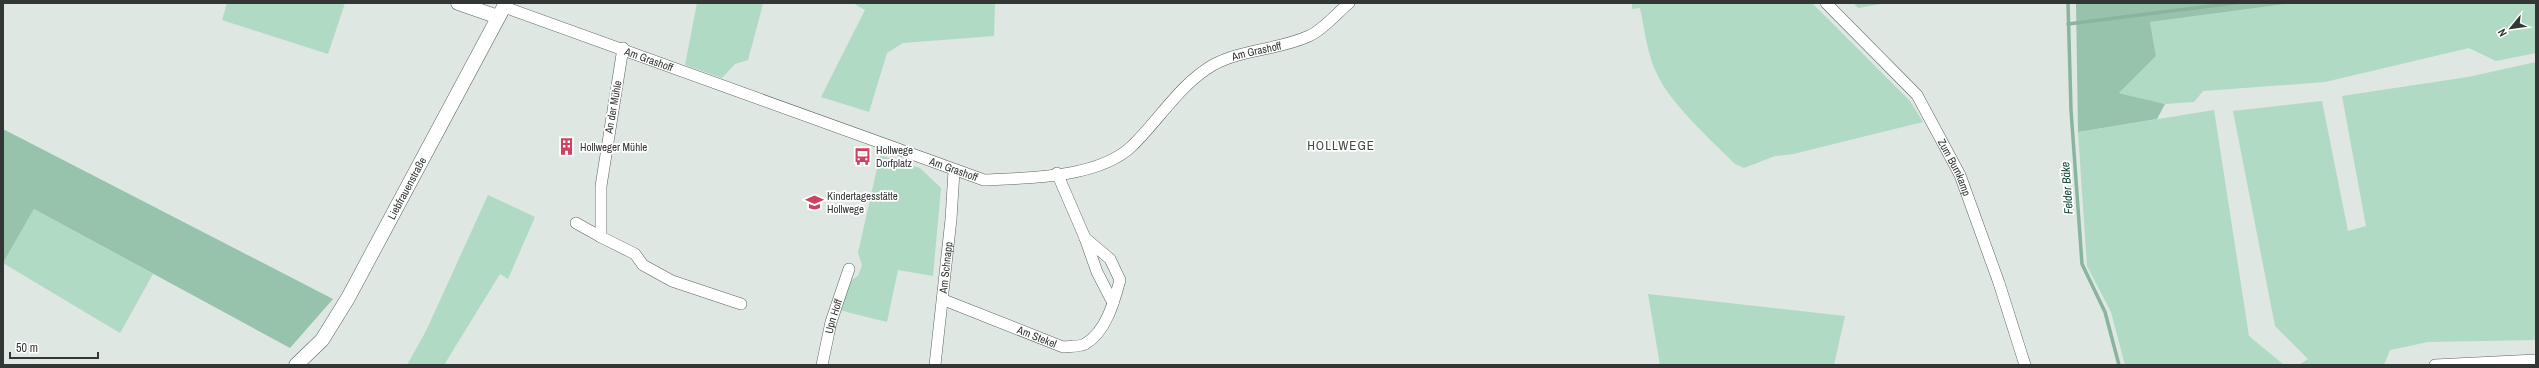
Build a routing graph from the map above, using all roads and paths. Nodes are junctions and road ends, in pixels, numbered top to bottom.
1 (458, 3) edge
2 (1349, 3) edge
3 (1826, 3) edge
4 (503, 9) edge
5 (623, 48) junction
6 (954, 170) junction
7 (1057, 173) junction
8 (576, 223) dead end
9 (601, 237) junction
10 (1085, 238) junction
11 (848, 269) dead end
12 (944, 300) junction
13 (1114, 303) junction
14 (741, 304) dead end
15 (2536, 360) edge
16 (296, 365) edge
17 (822, 365) edge
18 (935, 365) edge
19 (2025, 365) edge
20 (2435, 365) edge

1 - 4 street
2 - 7 street, Am Grashoff
3 - 19 street, Zum Burnkamp
4 - 5 street, Am Grashoff
4 - 16 street, Liebfrauenstraße
5 - 6 street, Am Grashoff
5 - 9 street, An der Mühle
6 - 7 street, Am Grashoff
6 - 12 street, Am Schnapp
7 - 10 street, Am Stekel
8 - 9 street
9 - 14 street
10 - 13 street, Am Stekel
10 - 13 street, Am Stekel
11 - 17 street, Upn Hoff
12 - 13 street, Am Stekel
12 - 18 street, Am Schnapp
15 - 20 street

